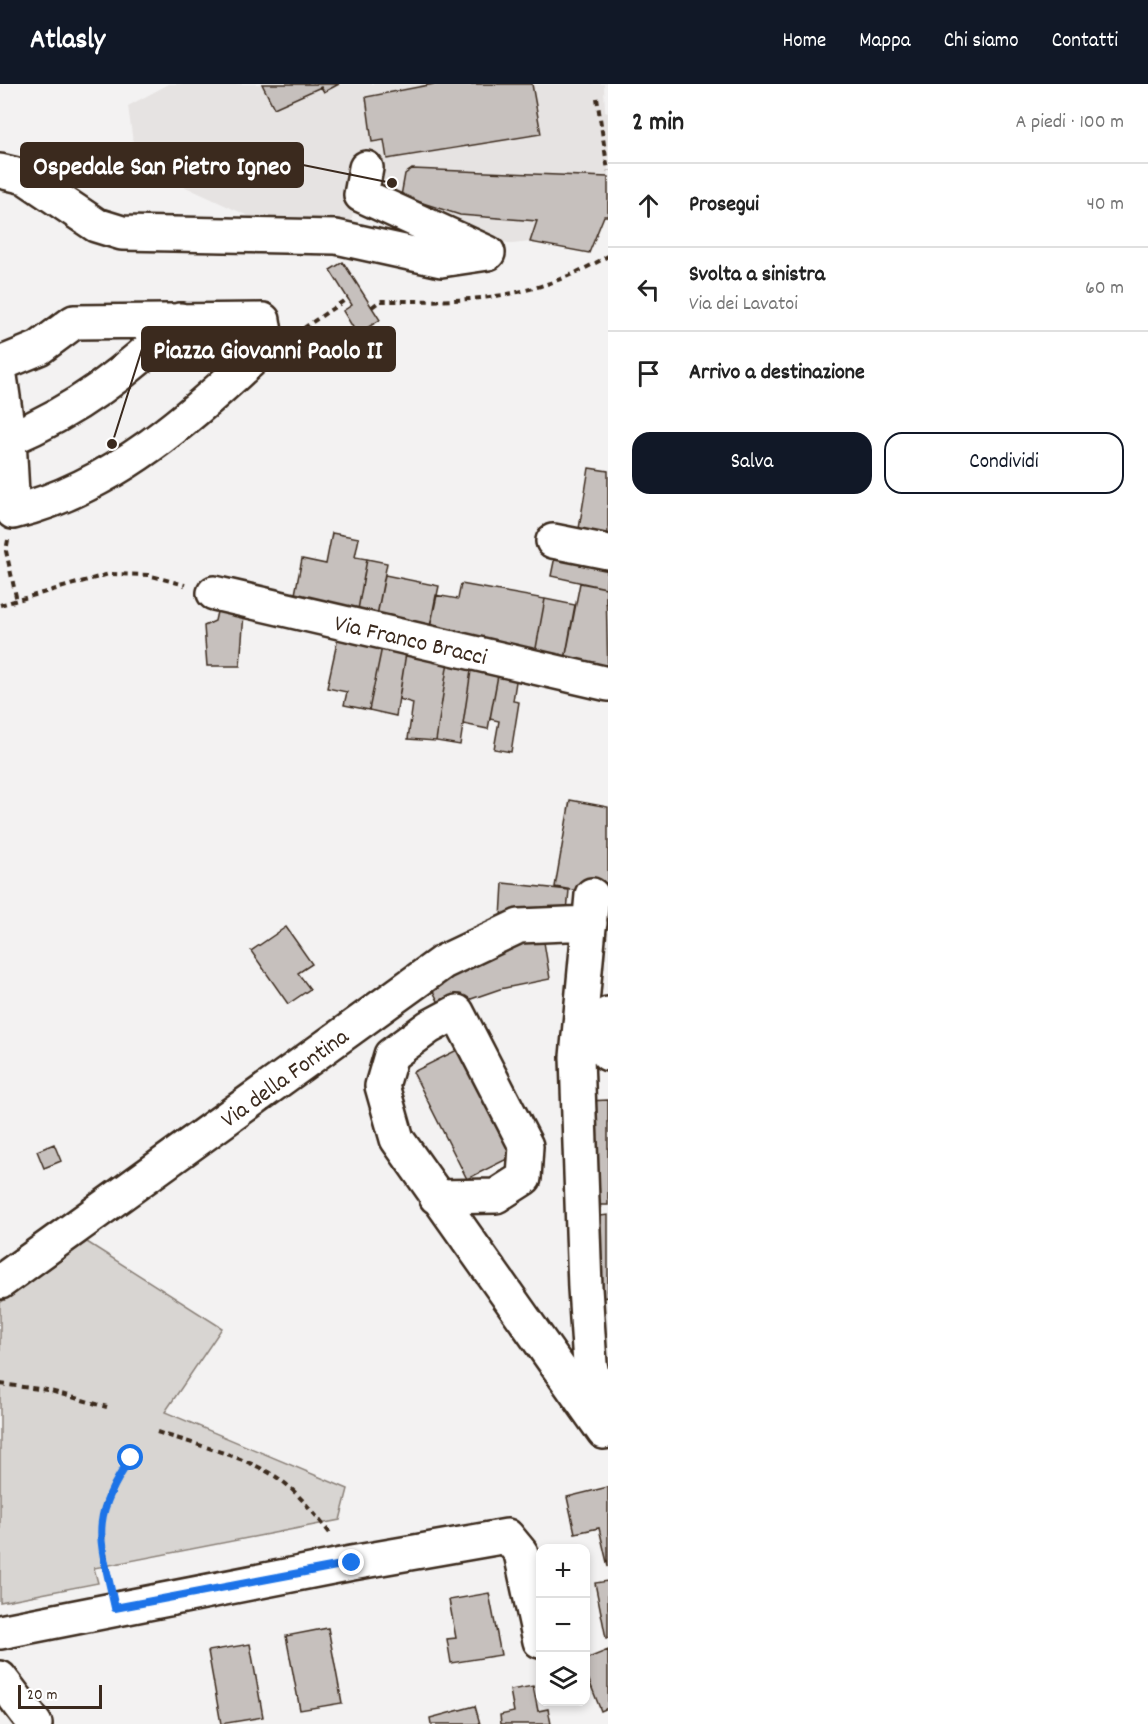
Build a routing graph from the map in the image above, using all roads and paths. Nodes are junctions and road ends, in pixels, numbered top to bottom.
1 (597, 98) dead end
2 (366, 168) dead end
3 (0, 171) edge
4 (608, 171) edge
5 (608, 256) edge
6 (348, 298) dead end
7 (372, 307) dead end
8 (180, 320) junction
9 (267, 345) junction
10 (0, 364) edge
11 (0, 376) edge
12 (9, 439) junction
13 (13, 512) junction
14 (553, 541) dead end
15 (608, 552) edge
16 (214, 593) joint
17 (17, 601) junction
18 (0, 605) edge
19 (608, 684) edge
20 (608, 1014) edge
21 (608, 1054) edge
22 (436, 1197) junction
23 (0, 1282) edge
24 (0, 1384) edge
25 (107, 1407) dead end
26 (158, 1432) dead end
27 (606, 1436) edge
28 (131, 1458) dead end
29 (352, 1563) junction
30 (115, 1608) junction
31 (536, 1622) edge
32 (0, 1632) edge
33 (0, 1678) edge
34 (34, 1724) edge

1 - 4 path
2 - 3 street
5 - 7 path
6 - 9 path
8 - 9 street
8 - 10 street
8 - 12 street
9 - 13 street
11 - 12 street
12 - 13 street
13 - 17 path
14 - 15 street
16 - 17 path
16 - 19 street, Via Franco Bracci
17 - 18 path
20 - 21 street
22 - 22 street
22 - 27 street
23 - 27 street, Via della Fontina
24 - 25 path
26 - 29 path
28 - 30 path
29 - 30 street
29 - 31 street
30 - 32 street
33 - 34 street

